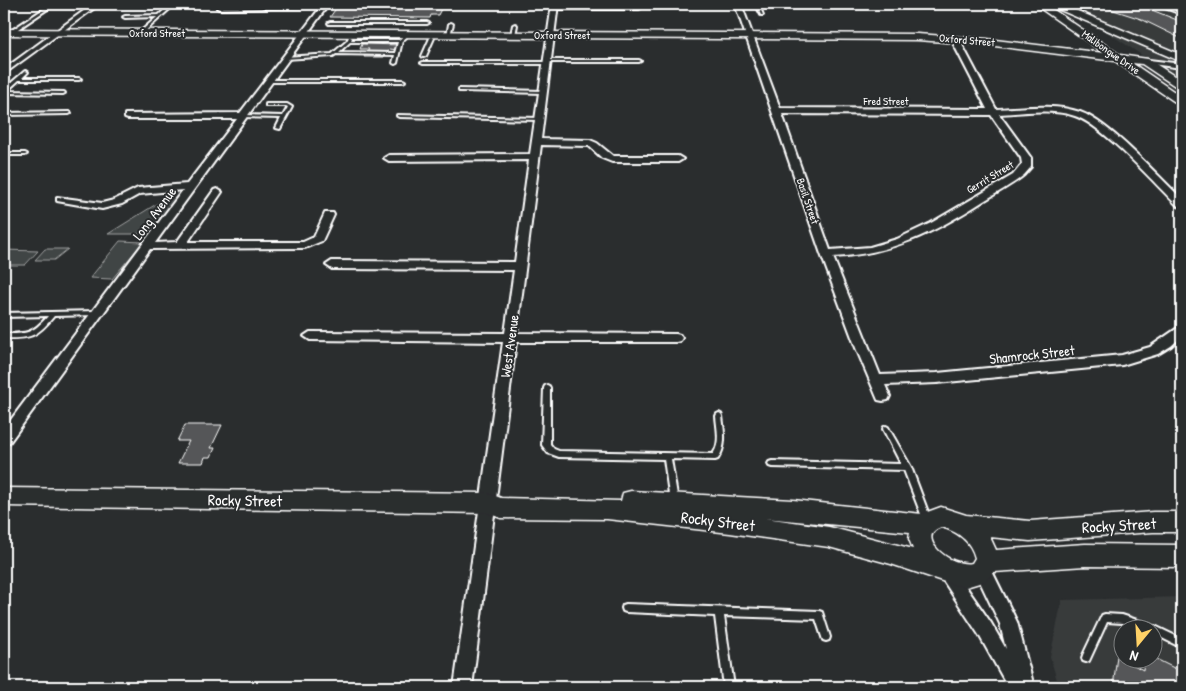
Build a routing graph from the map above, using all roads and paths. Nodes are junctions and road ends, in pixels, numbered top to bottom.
1 (53, 4) edge
2 (97, 4) edge
3 (173, 4) edge
4 (738, 4) edge
5 (750, 4) edge
6 (1039, 4) edge
7 (1056, 4) edge
8 (1157, 4) edge
9 (325, 5) edge
10 (555, 6) edge
11 (219, 8) dead end
12 (639, 8) dead end
13 (1181, 11) edge
14 (762, 14) dead end
15 (160, 16) junction
16 (126, 17) dead end
17 (330, 23) dead end
18 (426, 23) dead end
19 (451, 24) dead end
20 (7, 32) edge
21 (1082, 32) junction
22 (57, 33) junction
23 (141, 33) junction
24 (304, 34) junction
25 (448, 35) junction
26 (551, 35) junction
27 (750, 36) junction
28 (350, 38) junction
29 (404, 38) junction
30 (432, 38) dead end
31 (955, 39) junction
32 (1113, 41) dead end
33 (1060, 51) junction
34 (337, 53) junction
35 (397, 54) junction
36 (1123, 54) junction
37 (424, 56) dead end
38 (285, 58) junction
39 (1182, 59) edge
40 (1144, 60) junction
41 (639, 61) dead end
42 (548, 62) junction
43 (395, 63) dead end
44 (423, 64) dead end
45 (1182, 66) edge
46 (4, 72) edge
47 (26, 72) dead end
48 (18, 79) junction
49 (79, 80) dead end
50 (269, 81) junction
51 (403, 81) dead end
52 (1182, 86) edge
53 (460, 90) dead end
54 (4, 92) edge
55 (544, 92) junction
56 (63, 93) dead end
57 (1180, 100) edge
58 (267, 105) dead end
59 (778, 112) junction
60 (993, 112) junction
61 (4, 114) edge
62 (69, 114) dead end
63 (128, 116) dead end
64 (243, 116) junction
65 (399, 116) dead end
66 (284, 117) junction
67 (540, 118) junction
68 (278, 128) dead end
69 (537, 142) junction
70 (4, 154) edge
71 (25, 154) dead end
72 (535, 157) junction
73 (389, 158) dead end
74 (678, 159) dead end
75 (190, 187) junction
76 (217, 192) dead end
77 (61, 199) dead end
78 (1182, 204) edge
79 (329, 215) dead end
80 (147, 246) junction
81 (180, 246) junction
82 (826, 254) junction
83 (332, 265) dead end
84 (520, 266) junction
85 (97, 313) junction
86 (52, 314) junction
87 (4, 315) edge
88 (1182, 328) edge
89 (4, 336) edge
90 (310, 336) dead end
91 (511, 338) junction
92 (676, 338) dead end
93 (876, 380) junction
94 (547, 388) dead end
95 (883, 396) dead end
96 (718, 416) dead end
97 (8, 428) edge
98 (886, 429) dead end
99 (4, 439) edge
100 (667, 456) junction
101 (772, 464) dead end
102 (907, 468) junction
103 (4, 497) edge
104 (674, 502) junction
105 (487, 503) junction
106 (926, 522) junction
107 (1182, 522) edge
108 (965, 524) junction
109 (1182, 556) edge
110 (984, 566) junction
111 (944, 570) junction
112 (626, 608) dead end
113 (719, 611) junction
114 (1114, 619) edge
115 (1164, 635) edge
116 (826, 637) dead end
117 (1182, 644) edge
118 (1086, 658) dead end
119 (463, 687) edge
120 (729, 687) edge
121 (1018, 687) edge
122 (1025, 687) edge

1 - 20 lane
2 - 22 street
3 - 15 lane
4 - 27 street, Basil Street
5 - 14 lane
6 - 21 street, Malibongwe Drive
7 - 32 street, Malibongwe Drive
7 - 39 street
8 - 13 street
9 - 11 lane
9 - 24 street, Long Avenue
10 - 12 lane
10 - 26 street, West Avenue
15 - 16 lane
15 - 23 lane
17 - 18 lane
19 - 25 lane
20 - 22 street, Oxford Street
21 - 33 street
21 - 36 street, Malibongwe Drive
22 - 23 street, Oxford Street
22 - 46 street
23 - 24 street, Oxford Street
24 - 28 street, Oxford Street
24 - 38 street, Long Avenue
25 - 26 street, Oxford Street
25 - 29 street, Oxford Street
26 - 27 street, Oxford Street
26 - 42 street, West Avenue
27 - 31 street, Oxford Street
27 - 59 street, Basil Street
28 - 29 street, Oxford Street
28 - 34 lane
29 - 35 lane
30 - 37 lane
31 - 33 street, Oxford Street
31 - 60 street, Gerrit Street
33 - 36 street, Oxford Street
33 - 57 street
34 - 35 lane
34 - 38 lane
35 - 43 lane
36 - 40 street, Oxford Street
36 - 57 street, Malibongwe Drive
38 - 50 street, Long Avenue
40 - 45 street
40 - 52 street, Malibongwe Drive
41 - 42 lane
42 - 44 lane
42 - 55 street, West Avenue
47 - 48 lane
48 - 49 lane
48 - 54 lane
50 - 51 lane
50 - 64 street, Long Avenue
53 - 55 lane
54 - 56 lane
55 - 67 street, West Avenue
58 - 66 lane
59 - 60 street, Fred Street
59 - 82 street, Basil Street
60 - 78 street
60 - 82 street, Gerrit Street
61 - 62 lane
63 - 64 street
64 - 66 lane
64 - 75 street, Long Avenue
65 - 67 lane
66 - 68 lane
67 - 69 street, West Avenue
69 - 72 street, West Avenue
69 - 74 street
70 - 71 lane
72 - 73 street
72 - 84 street, West Avenue
75 - 77 street
75 - 80 street, Long Avenue
76 - 81 street
79 - 81 street
80 - 81 street
80 - 85 street, Long Avenue
82 - 93 street, Basil Street
83 - 84 street
84 - 91 street, West Avenue
85 - 86 lane
85 - 97 street, Long Avenue
86 - 87 lane
86 - 89 lane
88 - 93 street, Shamrock Street
90 - 91 street
91 - 92 street
91 - 105 street, West Avenue
93 - 95 street, Basil Street
94 - 100 lane
96 - 100 lane
97 - 99 street, Long Avenue
98 - 102 lane
100 - 104 lane
101 - 102 lane
102 - 106 lane
103 - 105 street, Rocky Street
104 - 105 street, Rocky Street
104 - 106 street, Rocky Street
105 - 111 street, Rocky Street
105 - 119 street, West Avenue
106 - 108 street
106 - 111 street
107 - 108 street, Rocky Street
108 - 110 street
109 - 110 street, Rocky Street
110 - 111 street
110 - 122 street
111 - 121 street
112 - 113 lane
113 - 116 lane
113 - 120 lane
114 - 118 lane
115 - 117 lane

